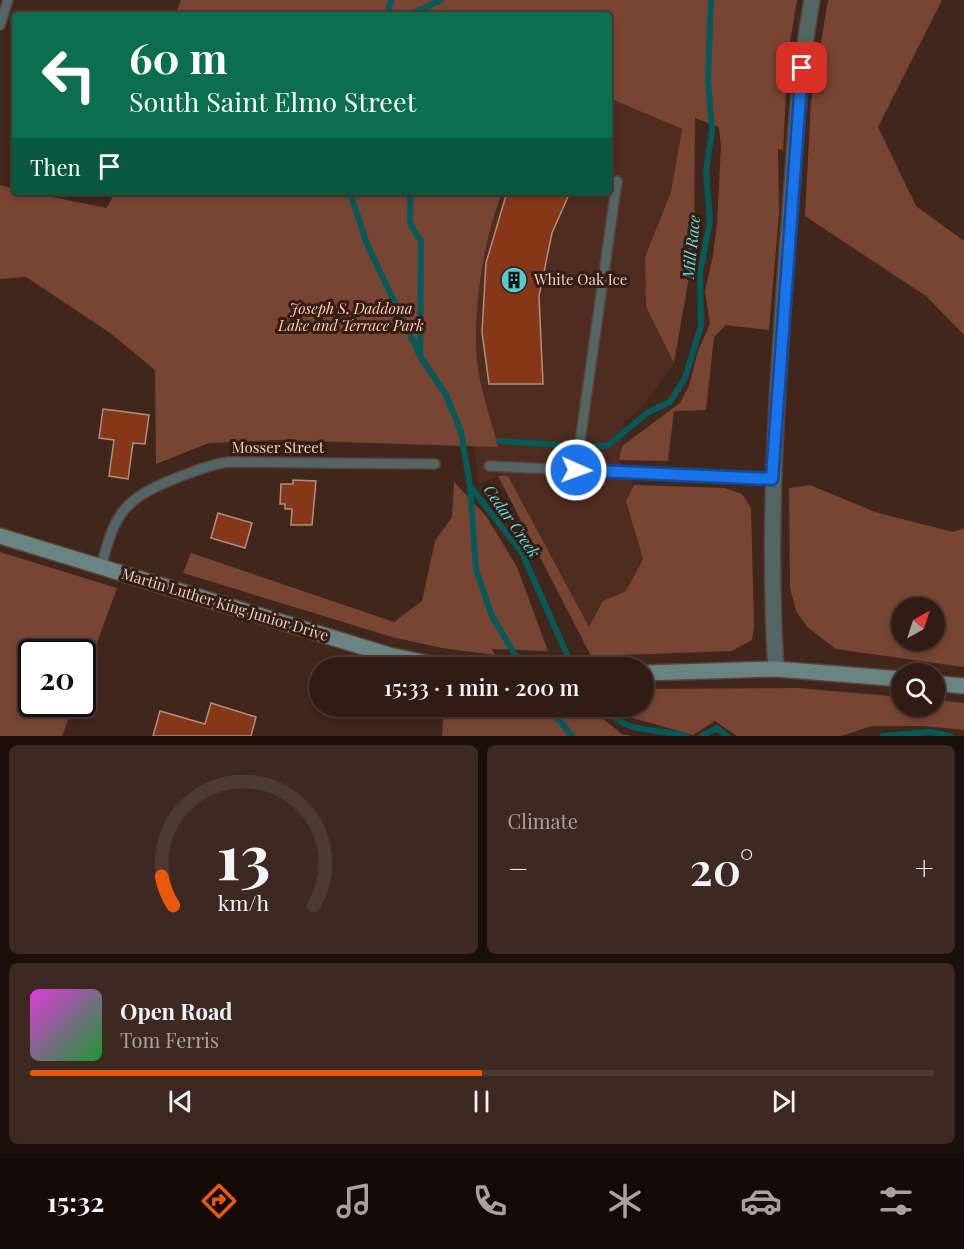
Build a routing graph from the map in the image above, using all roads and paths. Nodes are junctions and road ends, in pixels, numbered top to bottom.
1 (8, 0) edge
2 (812, 0) edge
3 (0, 25) edge
4 (617, 181) dead end
5 (435, 464) dead end
6 (489, 466) dead end
7 (576, 470) junction
8 (772, 479) junction
9 (0, 536) edge
10 (101, 567) junction
11 (399, 657) edge
12 (776, 669) junction
13 (654, 673) edge
14 (891, 678) edge
15 (945, 684) edge
16 (964, 686) edge

1 - 3 lane
2 - 8 street
4 - 7 lane
5 - 10 lane, Mosser Street
6 - 7 lane
7 - 8 lane
8 - 12 street
9 - 10 main road, Martin Luther King Junior Drive
10 - 11 main road, Martin Luther King Junior Drive
12 - 13 main road
12 - 14 main road
15 - 16 main road

